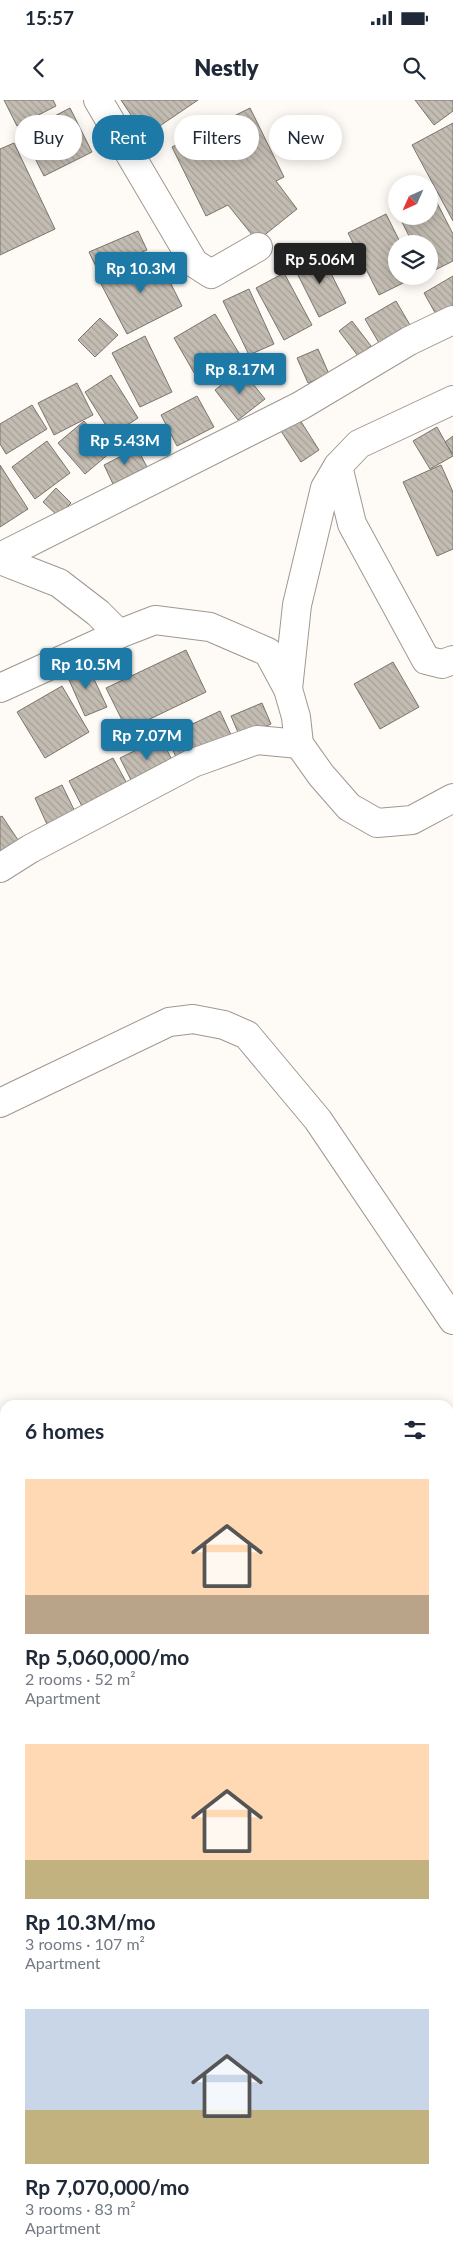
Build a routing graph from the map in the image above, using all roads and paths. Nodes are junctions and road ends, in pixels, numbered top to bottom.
1 (98, 100) edge
2 (258, 248) dead end
3 (453, 320) edge
4 (453, 400) edge
5 (338, 466) junction
6 (0, 558) edge
7 (119, 634) junction
8 (453, 660) edge
9 (0, 688) edge
10 (288, 689) junction
11 (299, 744) junction
12 (453, 798) edge
13 (0, 868) edge
14 (0, 1103) edge
15 (453, 1320) edge

1 - 2 street
3 - 6 street
4 - 5 street
5 - 8 street
5 - 10 street
6 - 7 street
7 - 9 street
7 - 10 street
10 - 11 street
11 - 12 street
11 - 13 street
14 - 15 street

